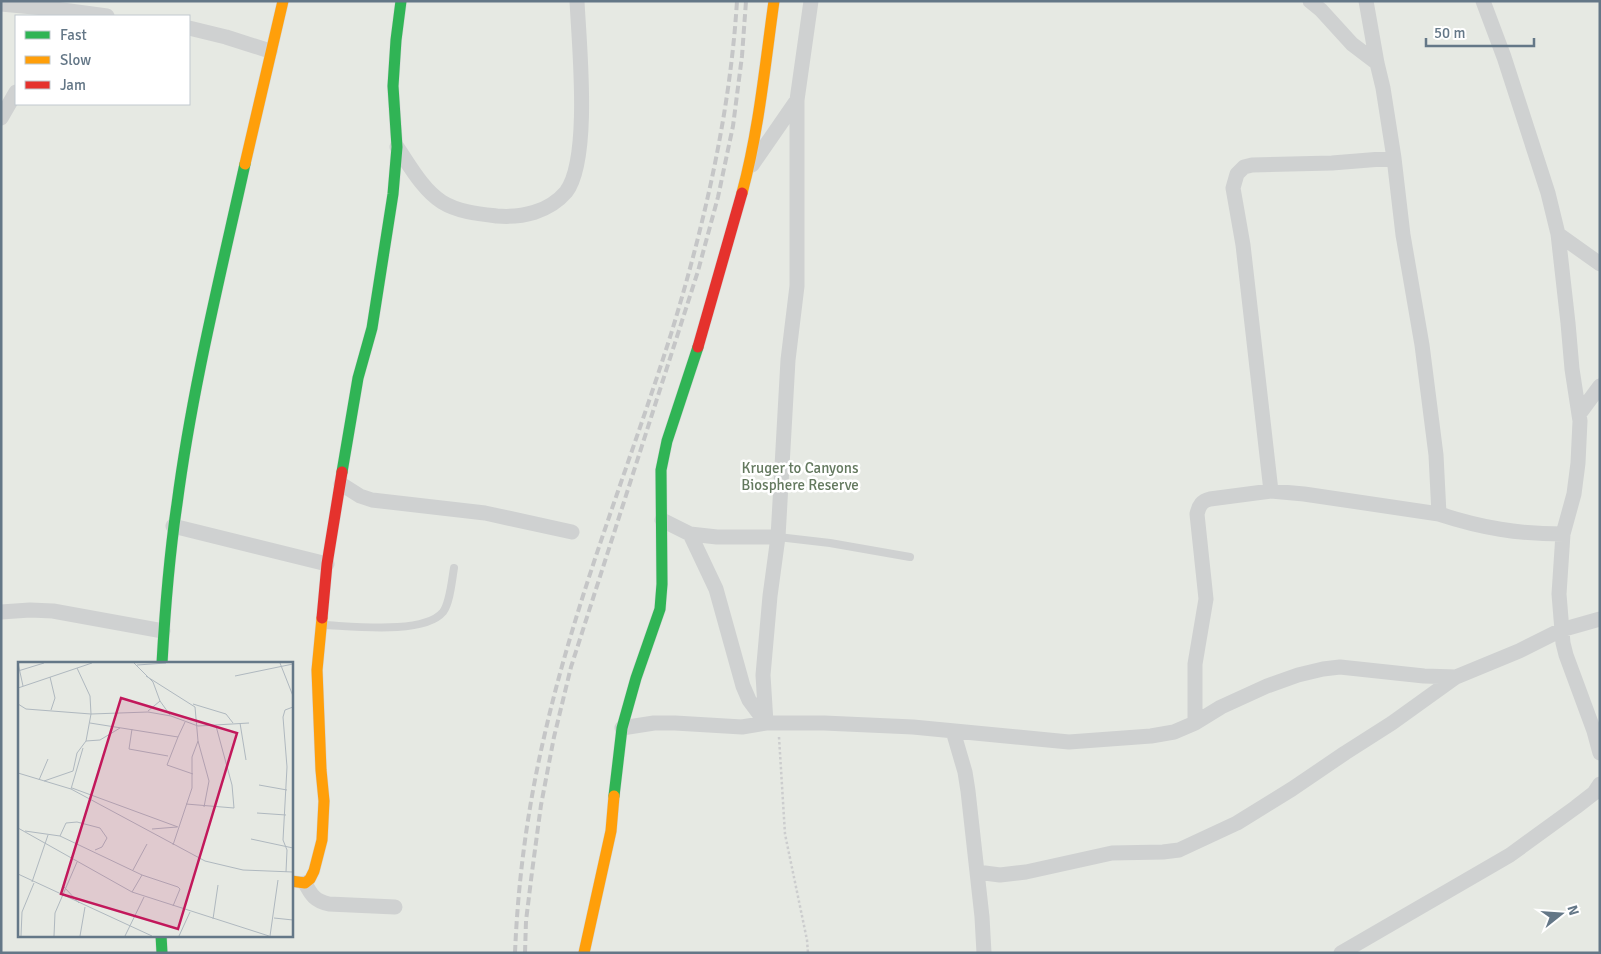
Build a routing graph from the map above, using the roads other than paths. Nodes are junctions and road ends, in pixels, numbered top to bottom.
1 (283, 1) edge
2 (401, 1) edge
3 (577, 1) edge
4 (774, 1) edge
5 (811, 1) edge
6 (1310, 1) edge
7 (1366, 1) edge
8 (1483, 1) edge
9 (1, 4) edge
10 (54, 12) edge
11 (94, 15) edge
12 (190, 28) edge
13 (270, 51) junction
14 (1377, 63) junction
15 (15, 94) edge
16 (797, 100) junction
17 (1, 118) edge
18 (397, 147) junction
19 (1394, 158) junction
20 (748, 171) junction
21 (1558, 234) junction
22 (1600, 264) edge
23 (1600, 386) edge
24 (1580, 413) junction
25 (341, 484) junction
26 (1271, 491) junction
27 (1439, 514) junction
28 (662, 520) junction
29 (173, 526) junction
30 (572, 532) dead end
31 (690, 534) junction
32 (1563, 534) junction
33 (778, 537) junction
34 (910, 557) dead end
35 (328, 564) junction
36 (454, 568) dead end
37 (1, 612) edge
38 (1600, 619) edge
39 (321, 625) junction
40 (1561, 630) junction
41 (163, 631) junction
42 (162, 662) edge
43 (1456, 677) junction
44 (772, 724) junction
45 (1194, 724) junction
46 (622, 728) junction
47 (953, 731) junction
48 (1600, 753) edge
49 (1600, 784) edge
50 (976, 872) junction
51 (298, 882) edge
52 (395, 907) dead end
53 (161, 936) edge
54 (162, 953) edge
55 (584, 953) edge
56 (984, 953) edge
57 (1341, 953) edge

1 - 13 street
2 - 18 street
3 - 18 street
4 - 20 street
5 - 16 street
6 - 14 street
7 - 14 street
8 - 21 street
9 - 10 street
10 - 11 street
12 - 13 street
13 - 29 street
14 - 19 street
15 - 17 street
16 - 20 street
16 - 33 street
18 - 25 street
19 - 26 street
19 - 27 street
20 - 28 street
21 - 22 street
21 - 24 street
23 - 24 street
24 - 32 street
25 - 30 street
25 - 35 street
26 - 27 street
26 - 45 street
27 - 32 street
28 - 31 street
28 - 46 street
29 - 35 street
29 - 41 street
31 - 33 street
31 - 44 street
32 - 40 street
33 - 34 lane
33 - 44 street
35 - 39 street
36 - 39 lane
37 - 41 street
38 - 40 street
39 - 51 street
40 - 43 street
40 - 48 street
41 - 42 street
43 - 45 street
43 - 50 street
44 - 46 street
44 - 47 street
45 - 47 street
46 - 55 street
47 - 50 street
49 - 57 street
50 - 56 street
51 - 52 street
53 - 54 street

